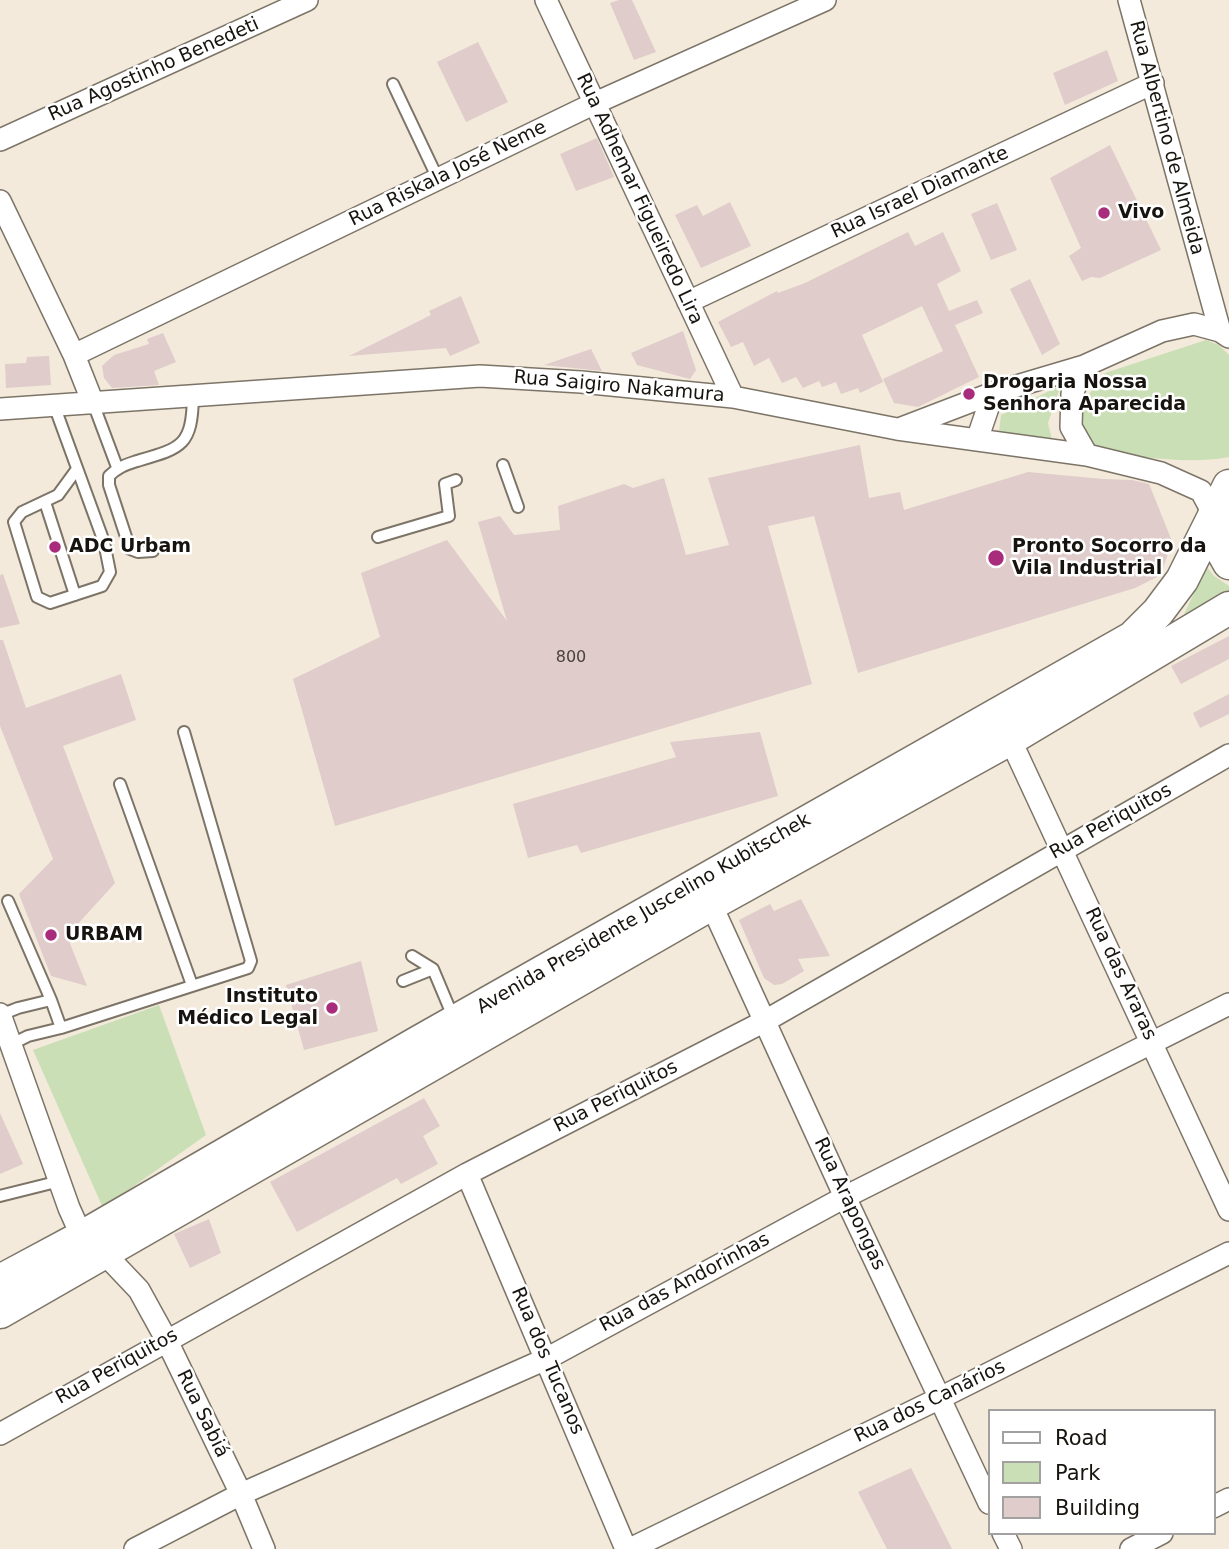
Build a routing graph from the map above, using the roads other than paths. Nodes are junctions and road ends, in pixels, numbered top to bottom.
1 (307, 0) edge
2 (546, 0) edge
3 (825, 0) edge
4 (1129, 0) edge
5 (1153, 83) junction
6 (393, 84) dead end
7 (593, 104) junction
8 (0, 140) edge
9 (438, 179) junction
10 (0, 201) edge
11 (1203, 275) junction
12 (688, 302) junction
13 (1194, 324) junction
14 (1225, 334) edge
15 (74, 355) junction
16 (1084, 366) junction
17 (993, 393) junction
18 (194, 396) junction
19 (733, 397) junction
20 (93, 403) junction
21 (54, 405) junction
22 (6, 408) edge
23 (0, 429) edge
24 (897, 429) junction
25 (977, 440) junction
26 (1087, 455) junction
27 (503, 465) dead end
28 (117, 467) junction
29 (77, 469) junction
30 (456, 480) dead end
31 (1229, 486) edge
32 (45, 502) junction
33 (518, 507) dead end
34 (1214, 515) junction
35 (377, 537) dead end
36 (153, 551) dead end
37 (1229, 563) edge
38 (75, 595) junction
39 (1229, 608) edge
40 (184, 732) dead end
41 (1010, 739) junction
42 (1229, 755) edge
43 (120, 784) dead end
44 (1062, 849) junction
45 (8, 901) dead end
46 (711, 904) junction
47 (412, 957) dead end
48 (433, 969) junction
49 (403, 981) dead end
50 (192, 985) junction
51 (51, 1000) junction
52 (1229, 1004) edge
53 (0, 1015) edge
54 (455, 1021) junction
55 (765, 1021) junction
56 (61, 1028) junction
57 (1152, 1043) junction
58 (12, 1044) junction
59 (467, 1174) junction
60 (60, 1181) junction
61 (0, 1196) edge
62 (845, 1197) junction
63 (1229, 1210) edge
64 (93, 1245) junction
65 (1229, 1253) edge
66 (0, 1281) edge
67 (0, 1312) edge
68 (166, 1339) junction
69 (547, 1359) junction
70 (940, 1398) junction
71 (0, 1433) edge
72 (241, 1494) junction
73 (988, 1501) edge
74 (1158, 1535) edge
75 (135, 1549) edge
76 (264, 1549) edge
77 (628, 1549) edge
78 (1131, 1549) edge

1 - 8 street, Rua Agostinho Benedeti
2 - 7 street, Rua Adhemar Figueiredo Lira
3 - 7 street, Rua Riskala José Neme
4 - 5 street, Rua Albertino de Almeida
5 - 11 street, Rua Albertino de Almeida
5 - 12 street, Rua Israel Diamante
6 - 9 lane
7 - 9 street, Rua Riskala José Neme
7 - 12 street, Rua Adhemar Figueiredo Lira
9 - 15 street, Rua Riskala José Neme
10 - 15 street
11 - 13 street, Rua Albertino de Almeida
11 - 14 street, Rua Albertino de Almeida
12 - 19 street, Rua Adhemar Figueiredo Lira
13 - 14 street
13 - 16 street
15 - 20 street
16 - 17 street
16 - 26 street
17 - 24 street
17 - 25 street
18 - 19 street, Rua Saigiro Nakamura
18 - 20 street, Rua Saigiro Nakamura
18 - 28 lane
19 - 24 street, Rua Saigiro Nakamura
20 - 21 street, Rua Saigiro Nakamura
20 - 28 lane
21 - 22 street, Rua Saigiro Nakamura
21 - 29 lane
22 - 23 street
24 - 25 street, Rua Saigiro Nakamura
25 - 26 street, Rua Saigiro Nakamura
26 - 34 street, Rua Saigiro Nakamura
27 - 33 lane
28 - 36 lane
29 - 32 lane
29 - 38 lane
30 - 35 lane
31 - 34 main road, Avenida Presidente Juscelino Kubitschek
32 - 38 lane
32 - 38 lane
34 - 37 main road
34 - 54 main road, Avenida Presidente Juscelino Kubitschek
39 - 41 main road, Avenida Presidente Juscelino Kubitschek
40 - 50 lane
41 - 44 street, Rua das Araras
41 - 46 main road, Avenida Presidente Juscelino Kubitschek
42 - 44 street, Rua Periquitos
43 - 50 lane
44 - 55 street, Rua Periquitos
44 - 57 street, Rua das Araras
45 - 51 lane
46 - 55 street, Rua Arapongas
46 - 64 main road, Avenida Presidente Juscelino Kubitschek
47 - 48 lane
48 - 49 lane
48 - 54 lane
50 - 56 lane
51 - 53 lane
51 - 56 lane
52 - 57 street, Rua das Andorinhas
53 - 58 street
54 - 64 main road, Avenida Presidente Juscelino Kubitschek
55 - 59 street, Rua Periquitos
55 - 62 street, Rua Arapongas
56 - 58 lane
57 - 62 street, Rua das Andorinhas
57 - 63 street, Rua das Araras
58 - 60 street
59 - 68 street, Rua Periquitos
59 - 69 street, Rua dos Tucanos
60 - 61 lane
60 - 64 street
62 - 69 street, Rua das Andorinhas
62 - 70 street, Rua Arapongas
64 - 66 main road, Avenida Presidente Juscelino Kubitschek
64 - 67 main road, Avenida Presidente Juscelino Kubitschek
64 - 68 street, Rua Sabiá
65 - 70 street, Rua dos Canários
68 - 71 street, Rua Periquitos
68 - 72 street, Rua Sabiá
69 - 72 street, Rua das Andorinhas
69 - 77 street, Rua dos Tucanos
70 - 73 street, Rua Arapongas
70 - 77 street, Rua dos Canários
72 - 75 street, Rua das Andorinhas
72 - 76 street, Rua Sabiá
74 - 78 street

